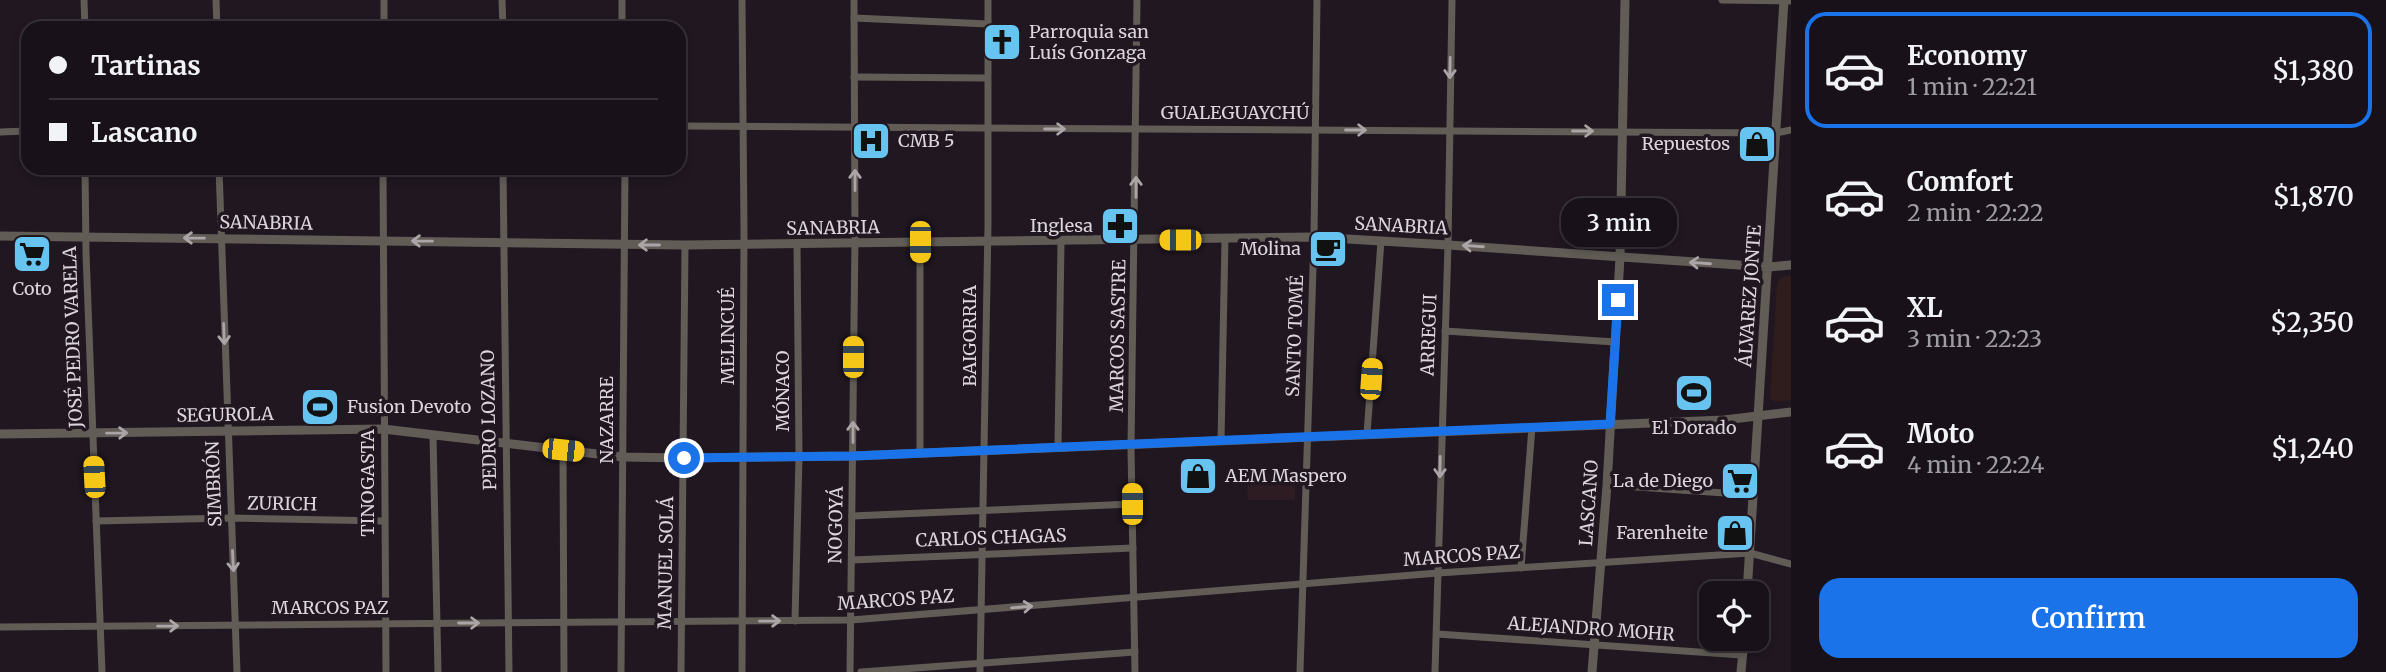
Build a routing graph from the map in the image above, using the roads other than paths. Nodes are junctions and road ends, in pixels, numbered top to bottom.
1 (84, 0) edge
2 (216, 0) edge
3 (384, 0) edge
4 (502, 0) edge
5 (622, 0) edge
6 (743, 0) edge
7 (854, 0) edge
8 (988, 0) edge
9 (1137, 0) edge
10 (1317, 0) edge
11 (1452, 0) edge
12 (1625, 0) edge
13 (1722, 0) edge
14 (1786, 1) edge
15 (854, 18) junction
16 (85, 21) edge
17 (217, 21) edge
18 (384, 21) edge
19 (503, 21) edge
20 (622, 21) edge
21 (988, 24) junction
22 (854, 77) junction
23 (987, 78) junction
24 (686, 127) edge
25 (744, 128) junction
26 (987, 128) junction
27 (855, 129) junction
28 (1136, 129) junction
29 (1315, 130) junction
30 (1449, 130) junction
31 (1791, 130) edge
32 (21, 131) edge
33 (1623, 131) junction
34 (0, 132) edge
35 (1776, 133) junction
36 (85, 175) edge
37 (219, 175) edge
38 (383, 175) edge
39 (503, 175) edge
40 (625, 175) edge
41 (0, 236) edge
42 (85, 237) junction
43 (1314, 237) junction
44 (221, 239) junction
45 (1225, 239) junction
46 (384, 240) junction
47 (1135, 240) junction
48 (987, 241) junction
49 (1060, 241) junction
50 (1381, 241) junction
51 (503, 242) junction
52 (855, 242) junction
53 (920, 242) junction
54 (744, 244) junction
55 (797, 244) junction
56 (1448, 244) junction
57 (625, 245) junction
58 (685, 245) junction
59 (1620, 257) junction
60 (1791, 265) edge
61 (1768, 267) junction
62 (1445, 331) junction
63 (1615, 342) junction
64 (1791, 412) edge
65 (1759, 417) junction
66 (1610, 424) junction
67 (1532, 427) junction
68 (383, 429) junction
69 (228, 431) junction
70 (1441, 432) junction
71 (92, 433) junction
72 (0, 434) edge
73 (1367, 434) junction
74 (433, 435) junction
75 (1307, 437) junction
76 (1221, 440) junction
77 (505, 443) junction
78 (1132, 443) junction
79 (1058, 446) junction
80 (563, 450) junction
81 (985, 450) junction
82 (920, 452) junction
83 (799, 456) junction
84 (853, 456) junction
85 (623, 457) junction
86 (743, 457) junction
87 (684, 458) junction
88 (1607, 485) junction
89 (1754, 495) junction
90 (1132, 504) junction
91 (983, 510) junction
92 (852, 516) junction
93 (231, 518) junction
94 (96, 521) junction
95 (384, 521) junction
96 (1133, 548) junction
97 (1750, 553) junction
98 (983, 554) junction
99 (852, 560) junction
100 (1601, 563) junction
101 (1791, 564) edge
102 (1521, 568) junction
103 (1438, 573) junction
104 (1748, 581) edge
105 (1303, 584) junction
106 (1134, 598) junction
107 (981, 610) junction
108 (851, 620) junction
109 (742, 621) junction
110 (795, 621) junction
111 (621, 622) junction
112 (681, 622) junction
113 (437, 623) junction
114 (508, 623) junction
115 (564, 623) junction
116 (386, 624) junction
117 (236, 625) junction
118 (0, 627) edge
119 (100, 627) junction
120 (1437, 634) junction
121 (1594, 645) junction
122 (1742, 651) edge
123 (1135, 652) junction
124 (1742, 655) junction
125 (981, 662) junction
126 (102, 672) edge
127 (237, 672) edge
128 (386, 672) edge
129 (438, 672) edge
130 (509, 672) edge
131 (564, 672) edge
132 (621, 672) edge
133 (681, 672) edge
134 (742, 672) edge
135 (850, 672) edge
136 (861, 672) edge
137 (980, 672) edge
138 (1135, 672) edge
139 (1300, 672) edge
140 (1435, 672) edge
141 (1592, 672) edge
142 (1741, 672) edge

1 - 16 street
2 - 17 street
3 - 18 street
4 - 19 street
5 - 20 street
6 - 25 street, MELINCUÉ
7 - 15 street, NOGOYÁ
8 - 21 street, BAIGORRIA
9 - 28 street, MARCOS SASTRE
10 - 29 street, SANTO TOMÉ
11 -> 30 street, ARREGUI
12 - 33 street, LASCANO
13 - 14 street
14 - 35 street, ÁLVAREZ JONTE
15 - 21 street
15 - 22 street, NOGOYÁ
21 - 23 street, BAIGORRIA
22 - 23 street
22 - 27 street, NOGOYÁ
23 - 26 street, BAIGORRIA
24 - 25 street, GUALEGUAYCHÚ
25 - 27 street, GUALEGUAYCHÚ
25 - 54 street, MELINCUÉ
26 - 27 street, GUALEGUAYCHÚ
26 -> 28 street, GUALEGUAYCHÚ
26 - 48 street, BAIGORRIA
52 -> 27 street, NOGOYÁ
28 - 29 street, GUALEGUAYCHÚ
47 -> 28 street, MARCOS SASTRE
29 -> 30 street, GUALEGUAYCHÚ
29 - 43 street, SANTO TOMÉ
30 -> 33 street, GUALEGUAYCHÚ
30 - 56 street, ARREGUI
31 - 35 street, GUALEGUAYCHÚ
32 - 34 street
33 - 35 street, GUALEGUAYCHÚ
33 - 59 street, LASCANO
35 - 61 street, ÁLVAREZ JONTE
36 - 42 street, JOSÉ PEDRO VARELA
37 - 44 street, SIMBRÓN
38 - 46 street, TINOGASTA
39 - 51 street, PEDRO LOZANO
40 - 57 street, NAZARRE
41 - 42 street, SANABRIA
44 -> 42 street, SANABRIA
42 - 71 street, JOSÉ PEDRO VARELA
43 - 45 street, SANABRIA
43 - 50 street, SANABRIA
43 - 75 street, SANTO TOMÉ
44 - 46 street, SANABRIA
44 -> 69 street, SIMBRÓN
45 - 47 street, SANABRIA
45 - 76 street
51 -> 46 street, SANABRIA
46 - 68 street, TINOGASTA
47 - 49 street, SANABRIA
47 - 78 street, MARCOS SASTRE
48 - 49 street, SANABRIA
48 - 53 street, SANABRIA
48 - 81 street, BAIGORRIA
49 - 79 street
50 - 56 street, SANABRIA
50 - 73 street
51 - 57 street, SANABRIA
51 - 77 street, PEDRO LOZANO
52 - 53 street, SANABRIA
52 - 55 street, SANABRIA
84 -> 52 street, NOGOYÁ
53 - 82 street
54 - 55 street, SANABRIA
54 - 58 street, SANABRIA
54 - 86 street, MELINCUÉ
55 - 83 street, MÓNACO
59 -> 56 street, SANABRIA
56 - 62 street, ARREGUI
58 -> 57 street, SANABRIA
57 - 85 street, NAZARRE
58 - 87 street, MANUEL SOLÁ
61 -> 59 street, SANABRIA
59 - 63 street, LASCANO
60 - 61 street, SANABRIA
61 - 65 street, ÁLVAREZ JONTE
62 - 63 street
62 - 70 street, ARREGUI
63 - 66 street, LASCANO
64 - 65 street, SEGUROLA
65 - 66 street, SEGUROLA
65 - 89 street, ÁLVAREZ JONTE
66 - 67 street, SEGUROLA
66 - 88 street, LASCANO
67 - 70 street, SEGUROLA
67 - 102 street
68 - 69 street, SEGUROLA
68 - 74 street, SEGUROLA
68 - 95 street, TINOGASTA
71 -> 69 street, SEGUROLA
69 - 93 street, SIMBRÓN
70 - 73 street, SEGUROLA
70 -> 103 street, ARREGUI
71 - 72 street, SEGUROLA
71 - 94 street, JOSÉ PEDRO VARELA
73 - 75 street, SEGUROLA
74 - 77 street, SEGUROLA
74 - 113 street
75 - 76 street, SEGUROLA
75 - 105 street, SANTO TOMÉ
76 - 78 street, SEGUROLA
77 - 80 street, SEGUROLA
77 - 114 street, PEDRO LOZANO
78 - 79 street, SEGUROLA
78 - 90 street, MARCOS SASTRE
79 - 81 street, SEGUROLA
80 - 85 street, SEGUROLA
80 - 115 street
81 - 82 street, SEGUROLA
81 - 91 street, BAIGORRIA
82 - 84 street, SEGUROLA
83 - 84 street, SEGUROLA
83 - 86 street, SEGUROLA
83 - 110 street, MÓNACO
84 - 92 street, NOGOYÁ
85 - 87 street, SEGUROLA
85 - 111 street, NAZARRE
86 - 87 street, SEGUROLA
86 - 109 street, MELINCUÉ
87 - 112 street, MANUEL SOLÁ
88 - 89 street
88 - 100 street, LASCANO
89 - 97 street, ÁLVAREZ JONTE
90 - 91 street
90 - 96 street, MARCOS SASTRE
91 - 92 street
91 - 98 street, BAIGORRIA
92 - 99 street, NOGOYÁ
93 - 94 street, ZURICH
93 - 95 street, ZURICH
93 -> 117 street, SIMBRÓN
94 - 119 street, JOSÉ PEDRO VARELA
95 - 116 street, TINOGASTA
96 - 98 street, CARLOS CHAGAS
96 - 106 street, MARCOS SASTRE
97 - 100 street, MARCOS PAZ
97 - 101 street, MARCOS PAZ
97 - 104 street, ÁLVAREZ JONTE
98 - 99 street, CARLOS CHAGAS
98 - 107 street, BAIGORRIA
99 - 108 street, NOGOYÁ
100 - 102 street, MARCOS PAZ
100 - 121 street, LASCANO
102 - 103 street, MARCOS PAZ
103 - 105 street, MARCOS PAZ
103 - 120 street, ARREGUI
105 - 106 street, MARCOS PAZ
105 - 139 street, SANTO TOMÉ
107 -> 106 street, MARCOS PAZ
106 - 123 street, MARCOS SASTRE
107 - 108 street, MARCOS PAZ
107 - 125 street, BAIGORRIA
108 - 110 street, MARCOS PAZ
108 - 135 street, NOGOYÁ
109 -> 110 street, MARCOS PAZ
109 - 112 street, MARCOS PAZ
109 - 134 street, MELINCUÉ
111 - 112 street, MARCOS PAZ
111 - 115 street, MARCOS PAZ
111 - 132 street, NAZARRE
112 - 133 street, MANUEL SOLÁ
113 -> 114 street, MARCOS PAZ
113 - 116 street, MARCOS PAZ
113 - 129 street
114 - 115 street, MARCOS PAZ
114 - 130 street, PEDRO LOZANO
115 - 131 street
116 - 117 street, MARCOS PAZ
116 - 128 street, TINOGASTA
119 -> 117 street, MARCOS PAZ
117 - 127 street, SIMBRÓN
118 - 119 street, MARCOS PAZ
119 - 126 street, JOSÉ PEDRO VARELA
120 - 121 street, ALEJANDRO MOHR
120 - 140 street, ARREGUI
121 - 124 street, ALEJANDRO MOHR
121 - 141 street, LASCANO
122 - 124 street
123 - 125 street
123 - 138 street, MARCOS SASTRE
124 - 142 street
125 - 136 street
125 - 137 street, BAIGORRIA

